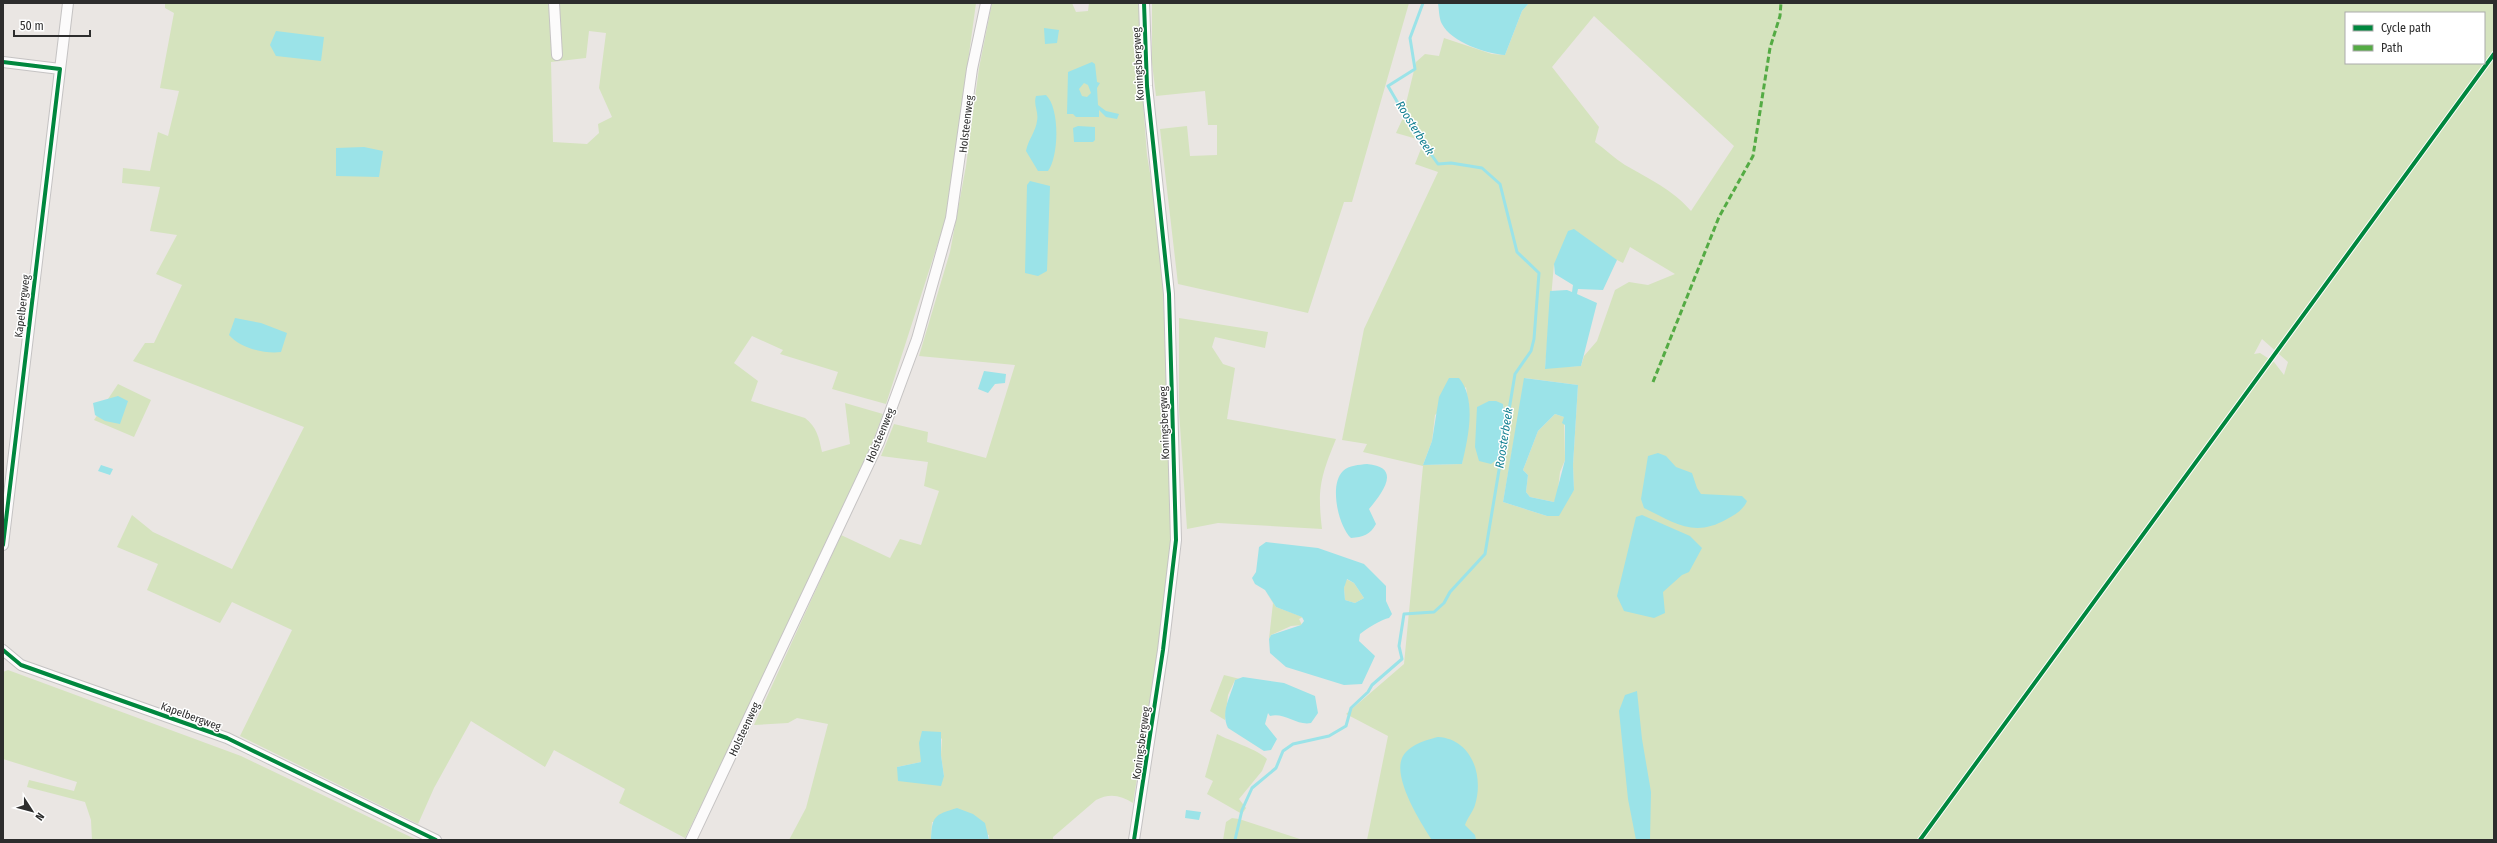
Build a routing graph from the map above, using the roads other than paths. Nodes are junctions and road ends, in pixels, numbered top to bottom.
1 (68, 3) edge
2 (554, 3) edge
3 (986, 3) edge
4 (1144, 3) edge
5 (557, 55) dead end
6 (3, 62) edge
7 (60, 69) junction
8 (3, 545) edge
9 (3, 651) edge
10 (436, 840) edge
11 (691, 840) edge
12 (1134, 840) edge

1 - 7 street, Kapelbergweg
2 - 5 street
3 - 11 street, Holsteenweg
4 - 12 street, Koningsbergweg
6 - 7 street
7 - 8 street, Kapelbergweg
9 - 10 street, Kapelbergweg

